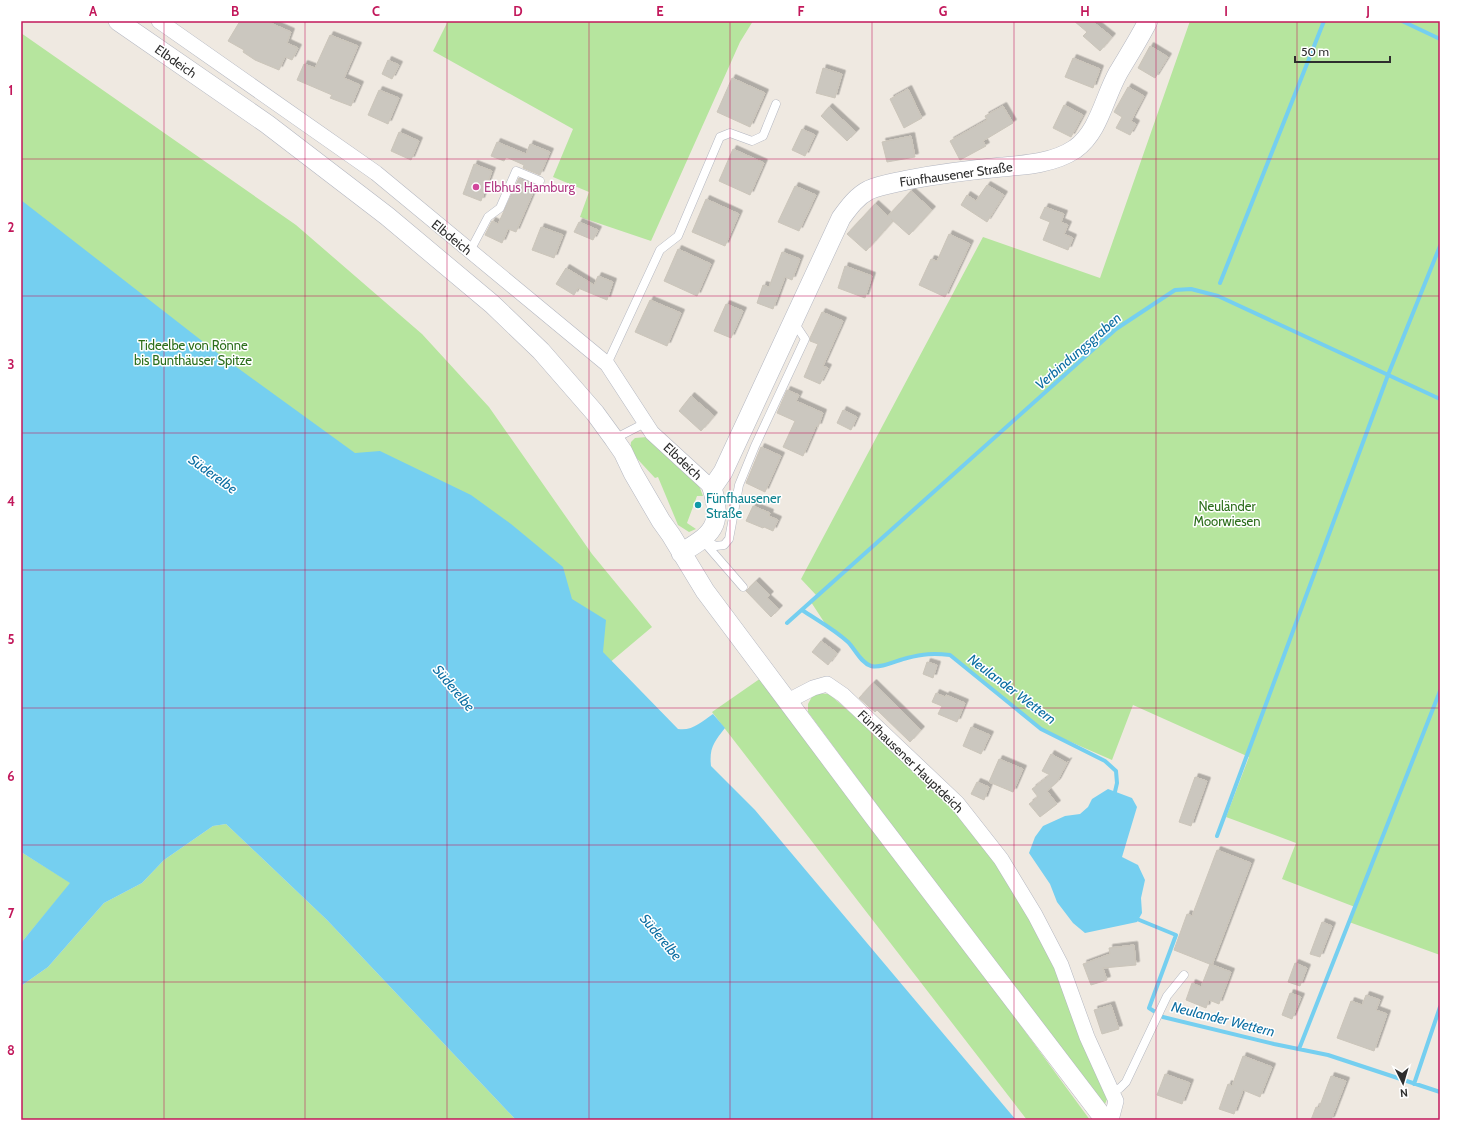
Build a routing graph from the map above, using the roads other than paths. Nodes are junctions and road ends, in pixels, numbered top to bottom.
1 (118, 21) edge
2 (159, 21) edge
3 (1148, 21) edge
4 (776, 104) dead end
5 (540, 181) dead end
6 (470, 251) junction
7 (793, 322) junction
8 (607, 364) junction
9 (645, 423) junction
10 (619, 446) junction
11 (712, 488) junction
12 (702, 540) junction
13 (681, 553) junction
14 (743, 588) dead end
15 (788, 701) junction
16 (1184, 975) dead end
17 (1112, 1093) junction
18 (1105, 1120) edge
19 (1111, 1120) edge

1 - 10 street, Elbdeich
2 - 6 street, Elbdeich
3 - 7 street, Fünfhausener Straße
4 - 8 lane
5 - 6 lane
6 - 8 street, Elbdeich
7 - 11 street, Fünfhausener Straße
7 - 12 lane
8 - 9 street, Elbdeich
9 - 10 lane
9 - 11 street, Elbdeich
10 - 13 street, Elbdeich
11 - 12 street
12 - 13 street
12 - 14 lane
13 - 15 street, Elbdeich
15 - 17 street, Fünfhausener Hauptdeich
15 - 18 street
16 - 17 lane
17 - 19 street, Fünfhausener Hauptdeich

